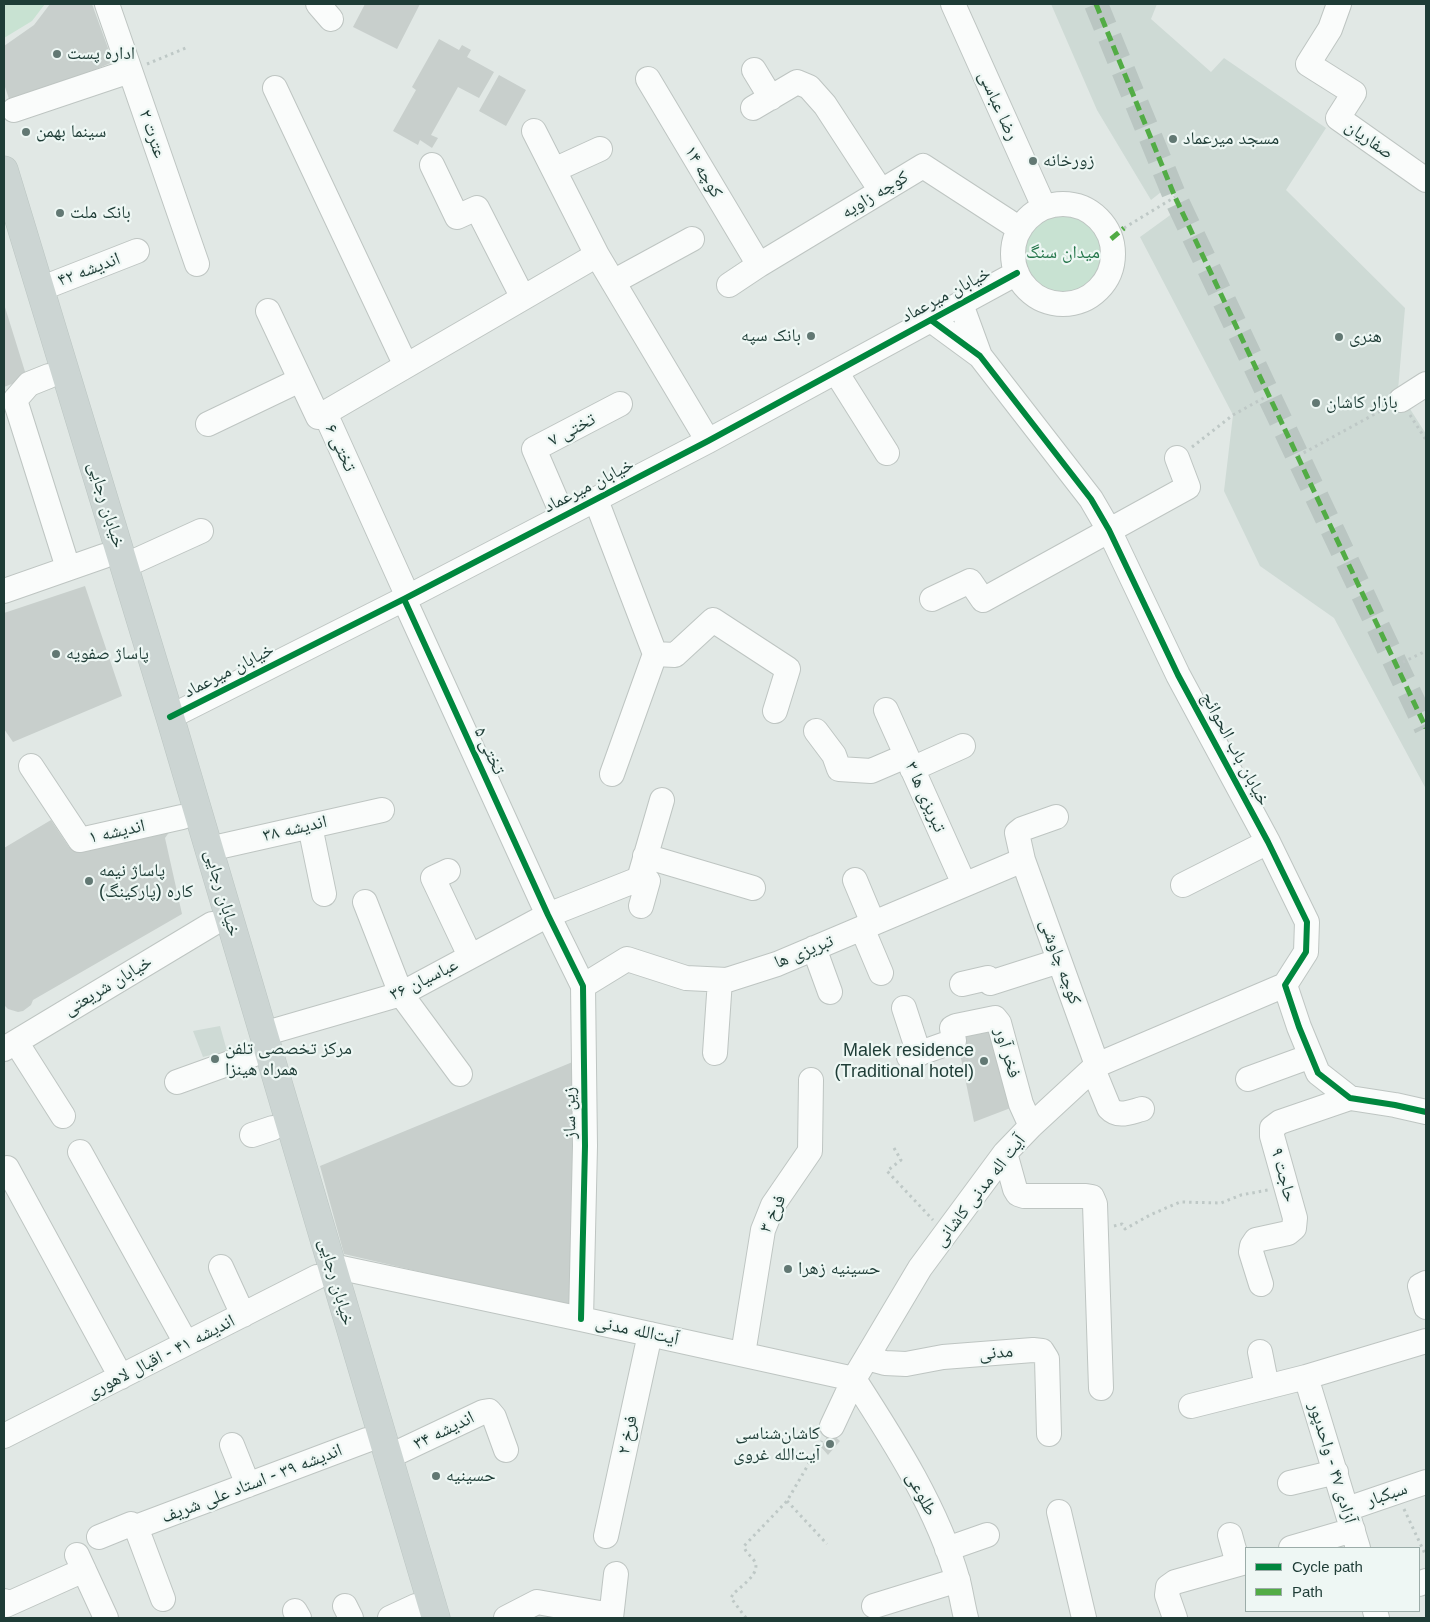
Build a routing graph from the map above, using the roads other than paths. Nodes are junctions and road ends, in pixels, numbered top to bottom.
1 (106, 4) edge
2 (953, 4) edge
3 (1340, 4) edge
4 (754, 70) dead end
5 (130, 71) junction
6 (648, 79) dead end
7 (275, 88) dead end
8 (14, 110) dead end
9 (534, 132) dead end
10 (600, 149) dead end
11 (432, 165) dead end
12 (4, 170) edge
13 (554, 170) junction
14 (1426, 180) edge
15 (881, 191) junction
16 (1044, 207) junction
17 (4, 228) edge
18 (1020, 229) junction
19 (692, 239) dead end
20 (137, 251) dead end
21 (597, 255) junction
22 (198, 264) dead end
23 (759, 265) junction
24 (1017, 273) junction
25 (613, 282) junction
26 (729, 285) dead end
27 (40, 289) junction
28 (523, 298) junction
29 (961, 304) junction
30 (268, 311) dead end
31 (931, 320) junction
32 (980, 356) junction
33 (406, 366) junction
34 (836, 372) junction
35 (49, 376) junction
36 (300, 380) junction
37 (1426, 384) edge
38 (1401, 400) road end
39 (620, 404) dead end
40 (325, 413) junction
41 (208, 424) dead end
42 (708, 441) junction
43 (887, 453) dead end
44 (1178, 458) road end
45 (596, 500) junction
46 (563, 516) junction
47 (1109, 530) junction
48 (201, 531) dead end
49 (114, 561) junction
50 (68, 568) junction
51 (4, 591) edge
52 (406, 598) junction
53 (932, 599) dead end
54 (655, 654) junction
55 (886, 710) dead end
56 (775, 711) dead end
57 (170, 717) junction
58 (816, 732) dead end
59 (963, 746) dead end
60 (909, 763) junction
61 (31, 766) dead end
62 (612, 774) dead end
63 (662, 800) dead end
64 (382, 810) dead end
65 (182, 817) junction
66 (1056, 817) dead end
67 (310, 826) junction
68 (1268, 842) junction
69 (209, 849) junction
70 (645, 856) junction
71 (1023, 860) junction
72 (440, 874) dead end
73 (639, 879) junction
74 (855, 880) dead end
75 (964, 884) junction
76 (1183, 885) dead end
77 (753, 888) dead end
78 (324, 894) dead end
79 (366, 902) dead end
80 (641, 906) dead end
81 (548, 914) junction
82 (212, 924) junction
83 (868, 925) junction
84 (814, 948) junction
85 (470, 956) junction
86 (1060, 961) junction
87 (881, 973) dead end
88 (720, 980) junction
89 (962, 984) dead end
90 (1285, 985) junction
91 (583, 986) junction
92 (830, 992) dead end
93 (401, 994) junction
94 (904, 1008) dead end
95 (257, 1044) junction
96 (7, 1046) edge
97 (715, 1053) dead end
98 (1311, 1056) junction
99 (1095, 1067) junction
100 (460, 1074) dead end
101 (1248, 1079) dead end
102 (811, 1080) dead end
103 (177, 1082) dead end
104 (1350, 1098) junction
105 (1142, 1109) dead end
106 (1426, 1112) edge
107 (63, 1116) dead end
108 (1031, 1126) junction
109 (80, 1152) dead end
110 (1005, 1153) junction
111 (7, 1168) dead end
112 (221, 1266) dead end
113 (325, 1271) junction
114 (1426, 1283) edge
115 (1261, 1284) dead end
116 (1426, 1307) edge
117 (243, 1314) junction
118 (581, 1318) junction
119 (650, 1334) junction
120 (1426, 1341) edge
121 (186, 1343) junction
122 (1260, 1352) dead end
123 (743, 1354) junction
124 (867, 1358) junction
125 (121, 1377) junction
126 (1306, 1378) junction
127 (854, 1379) junction
128 (1267, 1387) junction
129 (1101, 1388) dead end
130 (1191, 1406) dead end
131 (832, 1426) road end
132 (1049, 1434) dead end
133 (4, 1436) edge
134 (367, 1440) junction
135 (232, 1445) dead end
136 (506, 1450) dead end
137 (388, 1457) junction
138 (1336, 1472) junction
139 (1426, 1482) edge
140 (1290, 1483) dead end
141 (248, 1485) junction
142 (1059, 1512) dead end
143 (136, 1527) junction
144 (1353, 1529) edge
145 (987, 1535) dead end
146 (1230, 1535) dead end
147 (606, 1536) dead end
148 (99, 1537) dead end
149 (1294, 1547) edge
150 (947, 1549) junction
151 (1242, 1563) edge
152 (616, 1574) dead end
153 (958, 1580) junction
154 (163, 1599) dead end
155 (4, 1601) edge
156 (874, 1606) dead end
157 (424, 1614) edge
158 (100, 1616) edge
159 (611, 1617) edge
160 (390, 1618) edge
161 (506, 1618) edge
162 (966, 1618) edge
163 (1084, 1618) edge
164 (1175, 1618) edge

1 - 5 street, عترت ۲
2 - 16 street, رضا عباسی
3 - 14 street, صفاریان
4 - 15 street
5 - 8 street
5 - 22 street, عترت ۲
6 - 23 street, کوچه ۱۴
7 - 33 street
9 - 13 street
10 - 13 street
11 - 28 street
12 - 27 main road, خیابان رجایی
13 - 21 street
15 - 18 street, کوچه زاویه
15 - 23 street, کوچه زاویه
16 - 18 street
16 - 24 street
17 - 35 main road, خیابان رجایی
18 - 24 street
19 - 25 street
20 - 27 street, اندیشه ۴۲
21 - 25 street
21 - 28 street
23 - 26 street, کوچه زاویه
24 - 29 street, خیابان میرعماد
25 - 42 street
27 - 49 main road, خیابان رجایی
28 - 33 street
29 - 31 street, خیابان میرعماد
29 - 32 street
30 - 36 street, تختی ۶
31 - 32 street
31 - 34 street, خیابان میرعماد
32 - 47 street, خیابان باب الحوائج
33 - 40 street
34 - 42 street, خیابان میرعماد
34 - 43 street
35 - 49 main road, خیابان رجایی
35 - 50 street
36 - 40 street, تختی ۶
36 - 41 street
37 - 38 street
39 - 46 street, تختی ۷
40 - 52 street, تختی ۶
42 - 45 street, خیابان میرعماد
44 - 47 street
45 - 46 street, خیابان میرعماد
45 - 54 street
46 - 52 street, خیابان میرعماد
47 - 53 street
47 - 68 street, خیابان باب الحوائج
48 - 49 street
49 - 50 street
49 - 57 main road, خیابان رجایی
49 - 65 main road, خیابان رجایی
50 - 51 street
52 - 57 street, خیابان میرعماد
52 - 81 street, تختی ۵
54 - 56 street
54 - 62 street
55 - 60 street, تبریزی ها ۳
57 - 69 main road, خیابان رجایی
58 - 60 street
59 - 60 street
60 - 75 street, تبریزی ها ۳
61 - 65 street, اندیشه ۱
63 - 70 street
64 - 67 street, اندیشه ۳۸
65 - 82 main road, خیابان رجایی
66 - 71 street, کوچه چاوشی
67 - 69 street, اندیشه ۳۸
67 - 78 street
68 - 76 street
68 - 90 street, خیابان باب الحوائج
69 - 95 main road, خیابان رجایی
70 - 73 street
70 - 77 street
71 - 75 street, تبریزی ها
71 - 86 street, کوچه چاوشی
72 - 85 street
73 - 80 street
73 - 81 street, عباسیان ۳۶
74 - 83 street
75 - 83 street, تبریزی ها
79 - 93 street
81 - 85 street, عباسیان ۳۶
81 - 91 street, زین ساز
82 - 95 main road, خیابان رجایی
82 - 96 street, خیابان شریعتی
83 - 84 street, تبریزی ها
83 - 87 street
84 - 88 street, تبریزی ها
84 - 92 street
85 - 93 street, عباسیان ۳۶
86 - 89 street
86 - 99 street, کوچه چاوشی
88 - 91 street, تبریزی ها
88 - 97 street
90 - 98 street
90 - 99 street, آیت اله مدنی کاشانی
91 - 118 street, زین ساز
93 - 95 street, عباسیان ۳۶
93 - 100 street
94 - 108 street, فخر آور
95 - 103 street, عباسیان ۳۶
95 - 113 main road, خیابان رجایی
95 - 113 main road, خیابان رجایی
96 - 107 street
98 - 101 street
98 - 104 street
99 - 105 street, کوچه چاوشی
99 - 108 street, آیت اله مدنی کاشانی
102 - 123 street, فرخ ۳
104 - 106 street
104 - 115 street, حاجت ۹
108 - 110 street, آیت اله مدنی کاشانی
109 - 121 street
110 - 124 street, آیت اله مدنی کاشانی
110 - 129 street
111 - 125 street
112 - 117 street
113 - 117 street, اندیشه ۴۱ - اقبال لاهوری
113 - 118 street, آیت‌الله مدنی
113 - 134 main road, خیابان رجایی
113 - 137 main road, خیابان رجایی
114 - 116 street
117 - 121 street, اندیشه ۴۱ - اقبال لاهوری
118 - 119 street, آیت‌الله مدنی
119 - 123 street, آیت‌الله مدنی
119 - 147 street, فرخ ۲
120 - 126 street
121 - 125 street, اندیشه ۴۱ - اقبال لاهوری
122 - 128 street
123 - 127 street, آیت‌الله مدنی
124 - 127 street, آیت اله مدنی کاشانی
124 - 132 street, مدنی
125 - 133 street, اندیشه ۴۱ - اقبال لاهوری
126 - 128 street
126 - 138 street, آزادی ۴۷ - واحدپور
127 - 131 street, آیت اله مدنی کاشانی
127 - 150 street, طلوعی
128 - 130 street
134 - 141 street, اندیشه ۳۹ - استاد علی شریف
134 - 157 main road, خیابان رجایی
135 - 141 street
136 - 137 street, اندیشه ۳۴
137 - 157 main road, خیابان رجایی
138 - 140 street
138 - 144 street, آزادی ۴۷ - واحدپور
139 - 144 street, سبکبار
141 - 143 street, اندیشه ۳۹ - استاد علی شریف
142 - 163 street
143 - 148 street, اندیشه ۳۹ - استاد علی شریف
143 - 154 street
144 - 149 street, سبکبار
145 - 150 street
146 - 151 street
150 - 153 street, طلوعی
151 - 164 street
152 - 159 street
153 - 156 street
153 - 162 street, طلوعی
155 - 158 street
157 - 160 street
159 - 161 street

